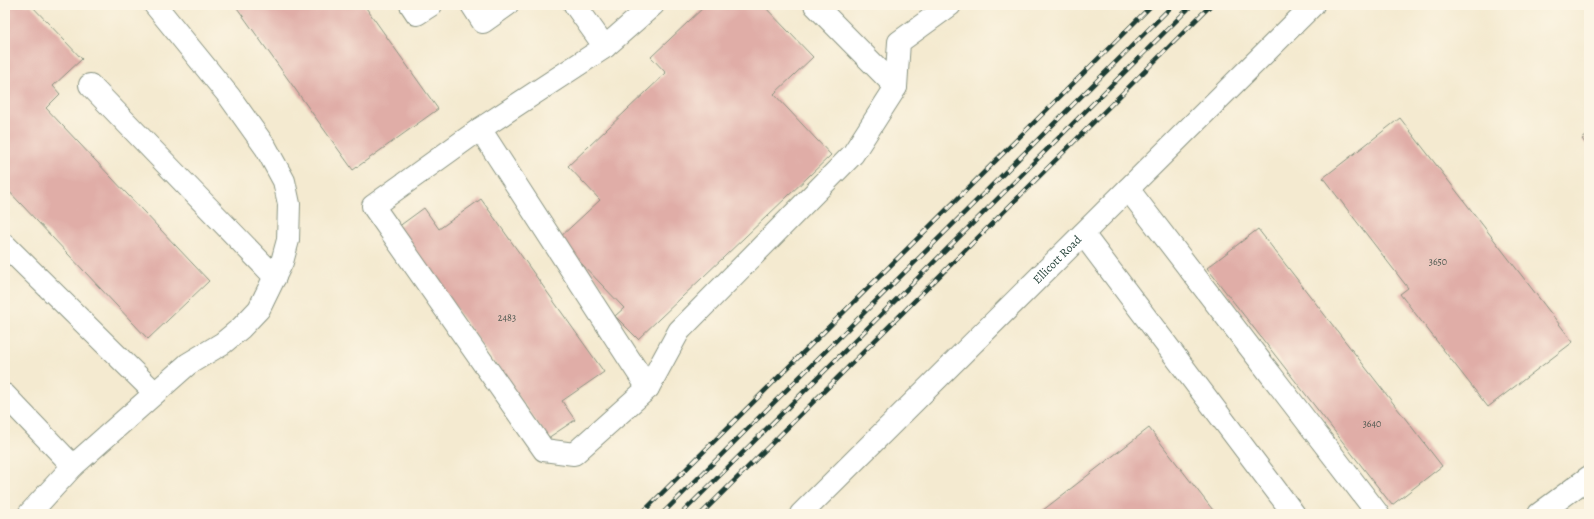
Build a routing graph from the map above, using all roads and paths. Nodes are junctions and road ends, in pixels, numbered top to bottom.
1 (155, 5) edge
2 (411, 5) edge
3 (430, 5) edge
4 (472, 5) edge
5 (507, 5) edge
6 (575, 5) edge
7 (653, 5) edge
8 (815, 5) edge
9 (950, 5) edge
10 (1313, 5) edge
11 (605, 47) junction
12 (90, 85) dead end
13 (896, 87) junction
14 (480, 128) junction
15 (1128, 189) junction
16 (1083, 234) junction
17 (5, 245) edge
18 (275, 277) junction
19 (648, 388) junction
20 (155, 393) junction
21 (5, 395) edge
22 (73, 466) junction
23 (1589, 477) edge
24 (29, 514) edge
25 (801, 514) edge
26 (1294, 514) edge
27 (1378, 514) edge
28 (1539, 514) edge

1 - 18 main road
2 - 3 main road
4 - 5 main road
6 - 11 main road
7 - 11 main road
8 - 13 main road
9 - 13 main road
10 - 15 main road, Ellicott Road
11 - 14 main road
12 - 18 main road
13 - 19 main road
14 - 19 main road
14 - 19 main road
15 - 16 main road, Ellicott Road
15 - 27 main road
16 - 25 main road, Ellicott Road
16 - 26 main road
17 - 20 main road
18 - 20 main road
20 - 22 main road
21 - 22 main road
22 - 24 main road
23 - 28 main road

